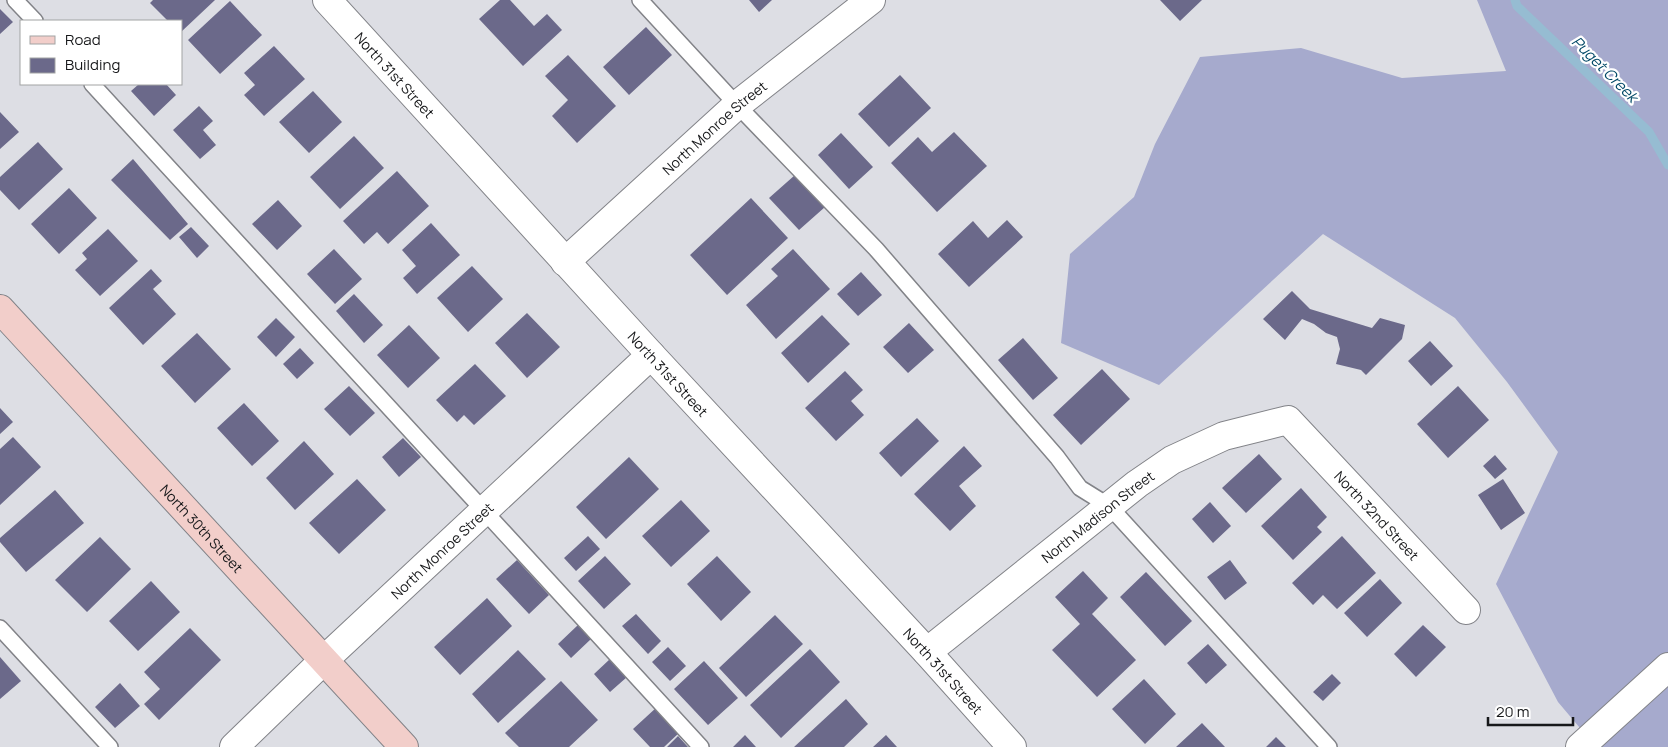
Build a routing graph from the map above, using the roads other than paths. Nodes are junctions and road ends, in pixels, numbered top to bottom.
1 (15, 0) edge
2 (327, 0) edge
3 (640, 0) edge
4 (871, 0) edge
5 (34, 20) edge
6 (93, 85) edge
7 (737, 105) junction
8 (565, 262) junction
9 (0, 309) edge
10 (651, 355) junction
11 (1288, 420) joint
12 (1109, 506) junction
13 (484, 511) junction
14 (1466, 610) dead end
15 (0, 628) edge
16 (927, 652) junction
17 (324, 660) junction
18 (1668, 667) edge
19 (110, 747) edge
20 (234, 747) edge
21 (404, 747) edge
22 (701, 747) edge
23 (1012, 747) edge
24 (1329, 747) edge
25 (1580, 747) edge

1 - 5 lane
2 - 8 street, North 31st Street
3 - 7 lane
4 - 7 street, North Monroe Street
6 - 13 lane
7 - 8 street, North Monroe Street
7 - 12 lane
8 - 10 street, North 31st Street
9 - 17 main road, North 30th Street
10 - 13 street, North Monroe Street
10 - 16 street, North 31st Street
11 - 12 street, North Madison Street
11 - 14 street, North 32nd Street
12 - 16 street, North Madison Street
12 - 24 lane
13 - 17 street, North Monroe Street
13 - 22 lane
15 - 19 lane
16 - 23 street, North 31st Street
17 - 20 street, North Monroe Street
17 - 21 main road, North 30th Street
18 - 25 street

